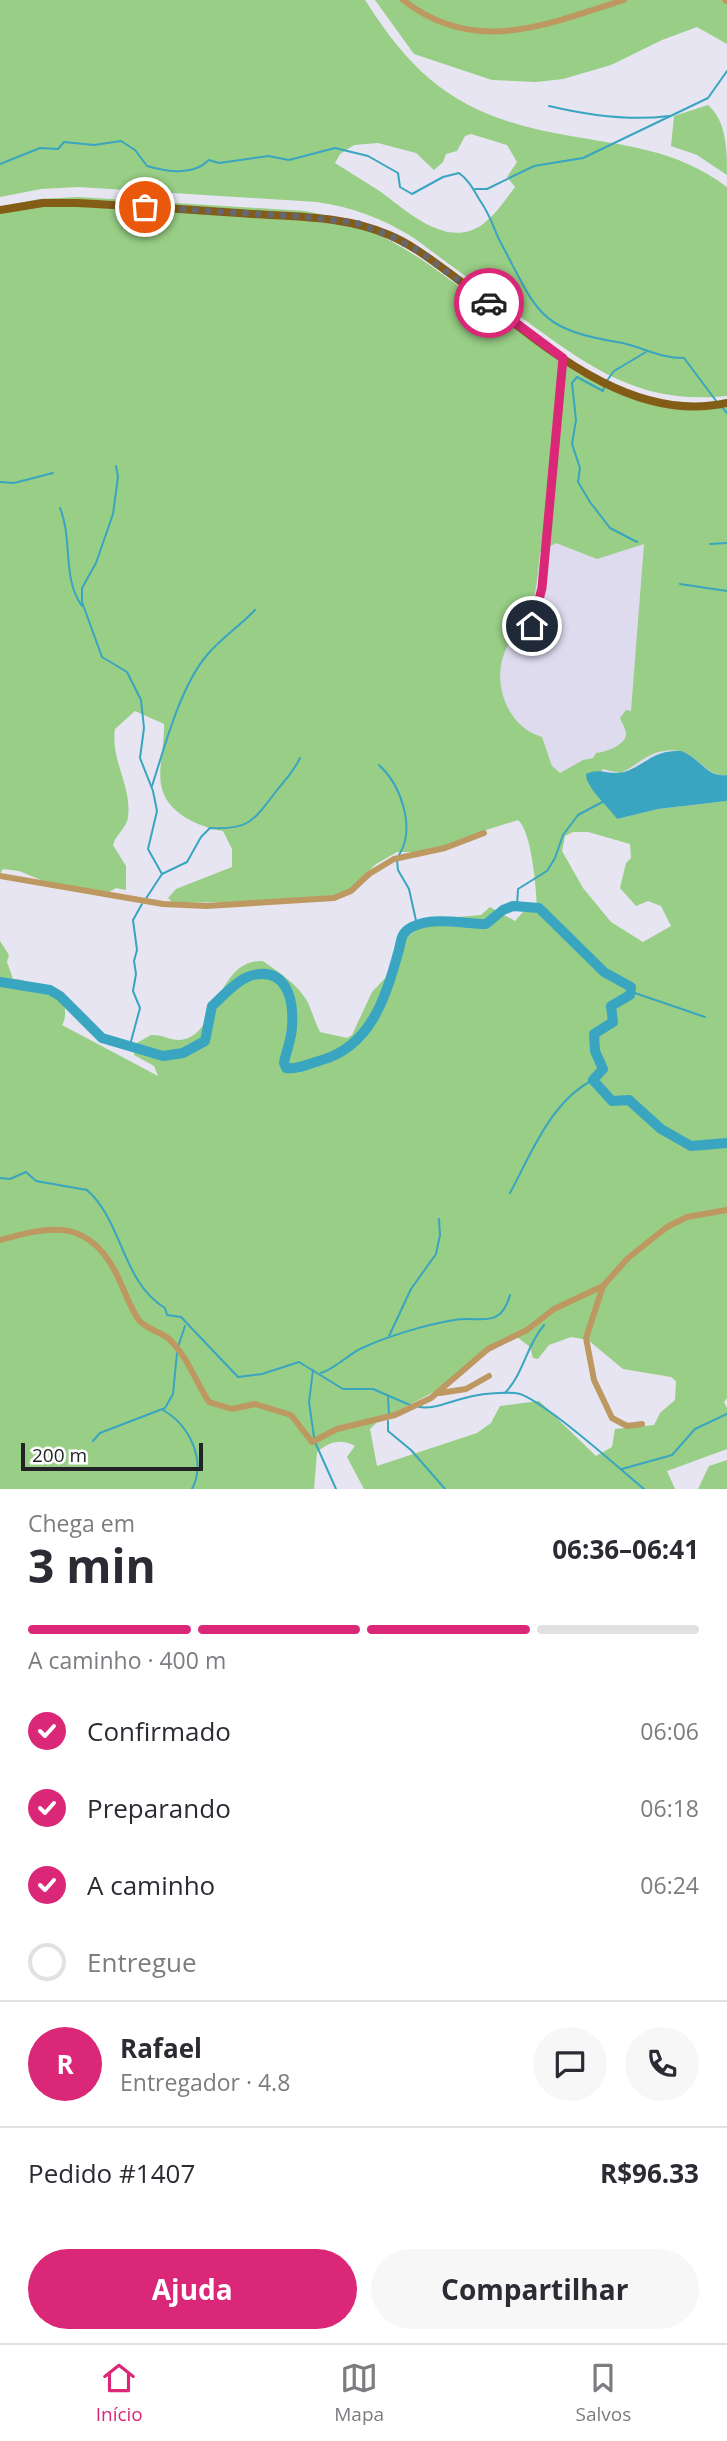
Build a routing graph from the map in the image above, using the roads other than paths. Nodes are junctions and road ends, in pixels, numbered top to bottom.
1 (403, 0) edge
2 (624, 0) edge
3 (0, 210) edge
4 (563, 358) junction
5 (727, 403) edge
6 (532, 626) dead end
7 (484, 833) dead end
8 (0, 876) edge
9 (727, 1210) edge
10 (0, 1240) edge
11 (603, 1286) junction
12 (489, 1376) dead end
13 (440, 1393) junction
14 (642, 1424) dead end

1 - 2 street
3 - 4 main road
4 - 5 main road
4 - 6 street
7 - 8 street
9 - 11 street
10 - 13 street
11 - 13 street
11 - 14 street
12 - 13 street

